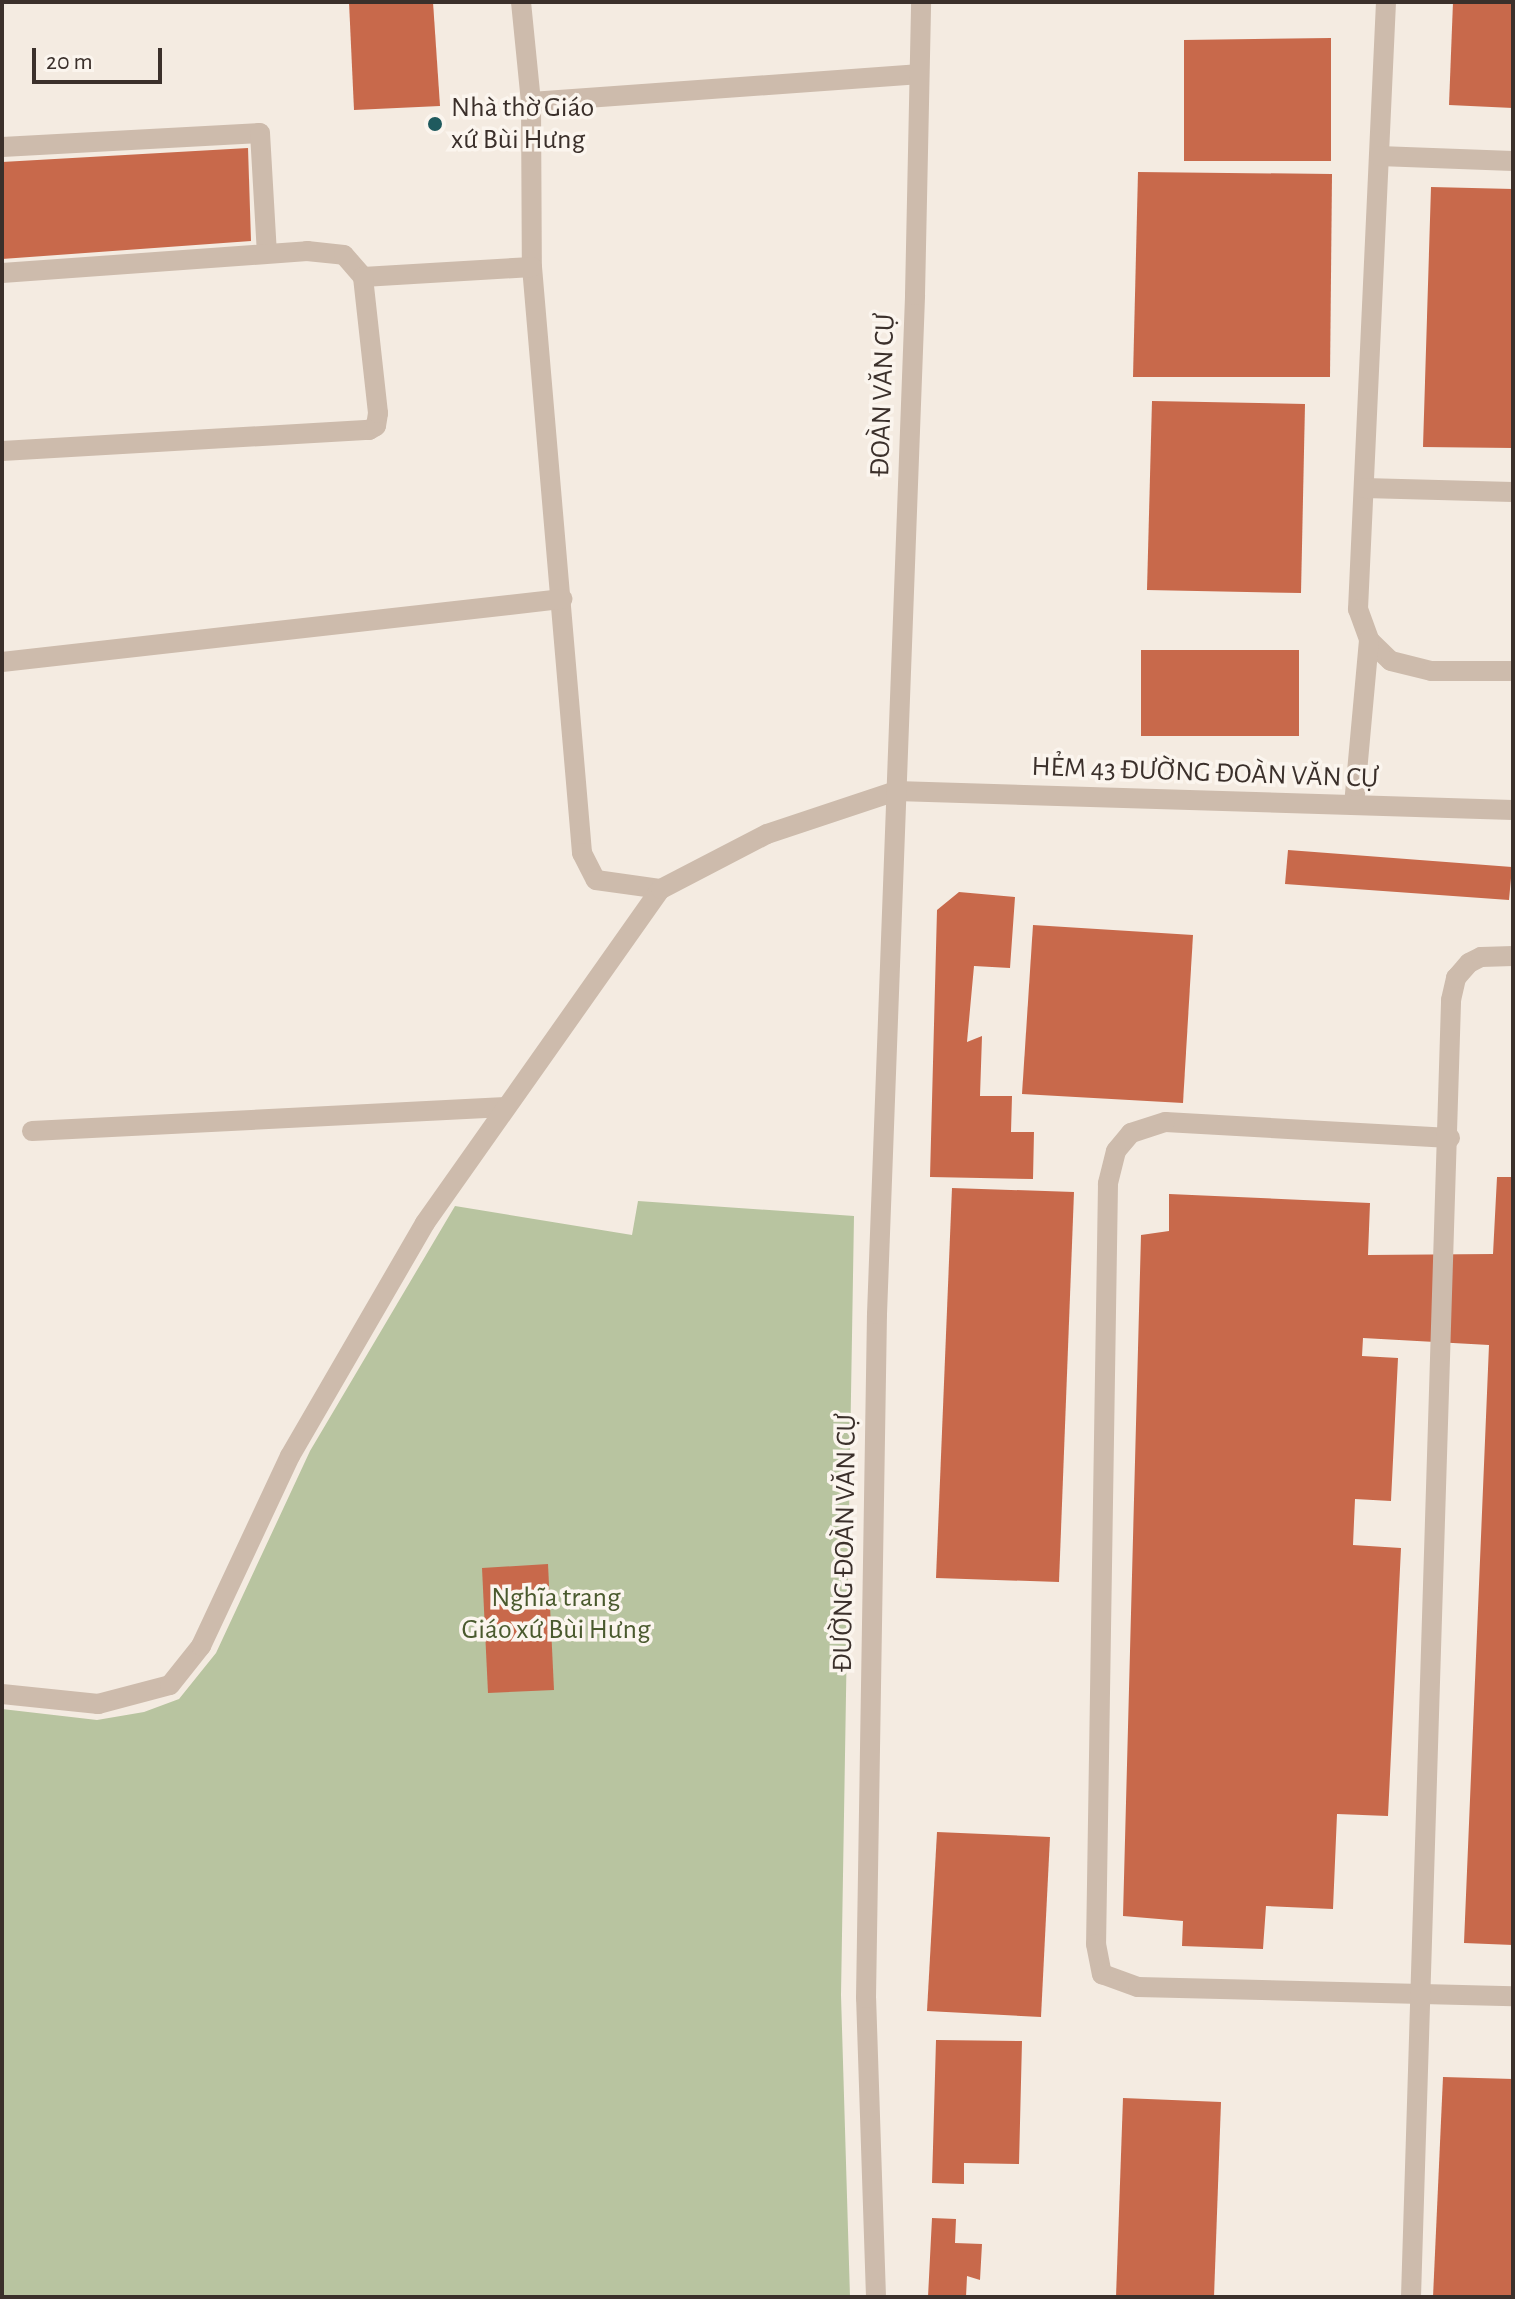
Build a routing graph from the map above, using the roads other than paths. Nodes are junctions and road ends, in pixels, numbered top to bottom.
1 (521, 2) edge
2 (921, 2) edge
3 (1386, 2) edge
4 (917, 74) junction
5 (531, 102) junction
6 (2, 147) edge
7 (1379, 156) junction
8 (1513, 161) edge
9 (267, 253) junction
10 (532, 267) junction
11 (2, 273) edge
12 (363, 277) junction
13 (2, 451) edge
14 (1364, 488) junction
15 (1513, 492) edge
16 (562, 599) junction
17 (1369, 640) junction
18 (2, 662) edge
19 (1513, 671) edge
20 (896, 791) junction
21 (1354, 805) junction
22 (1513, 810) edge
23 (661, 889) junction
24 (1513, 956) edge
25 (505, 1107) junction
26 (32, 1131) dead end
27 (1450, 1138) junction
28 (2, 1694) edge
29 (1418, 1996) junction
30 (1513, 1996) edge
31 (876, 2297) edge
32 (1411, 2297) edge

1 - 5 street
2 - 4 street, ĐOÀN VĂN CỰ
3 - 7 street
4 - 5 street
4 - 20 street, ĐOÀN VĂN CỰ
5 - 10 street
6 - 9 street
7 - 8 street
7 - 14 street
9 - 11 street
9 - 12 street
10 - 12 street
10 - 16 street
12 - 13 street
14 - 15 street
14 - 17 street
16 - 18 street
16 - 23 street
17 - 19 street
17 - 21 street
20 - 21 street, HẺM 43 ĐƯỜNG ĐOÀN VĂN CỰ
20 - 23 street
20 - 31 street, ĐƯỜNG ĐOÀN VĂN CỰ
21 - 22 street, HẺM 43 ĐƯỜNG ĐOÀN VĂN CỰ
23 - 25 street
24 - 27 street
25 - 26 street
25 - 28 street
27 - 29 street
27 - 29 street
29 - 30 street
29 - 32 street

